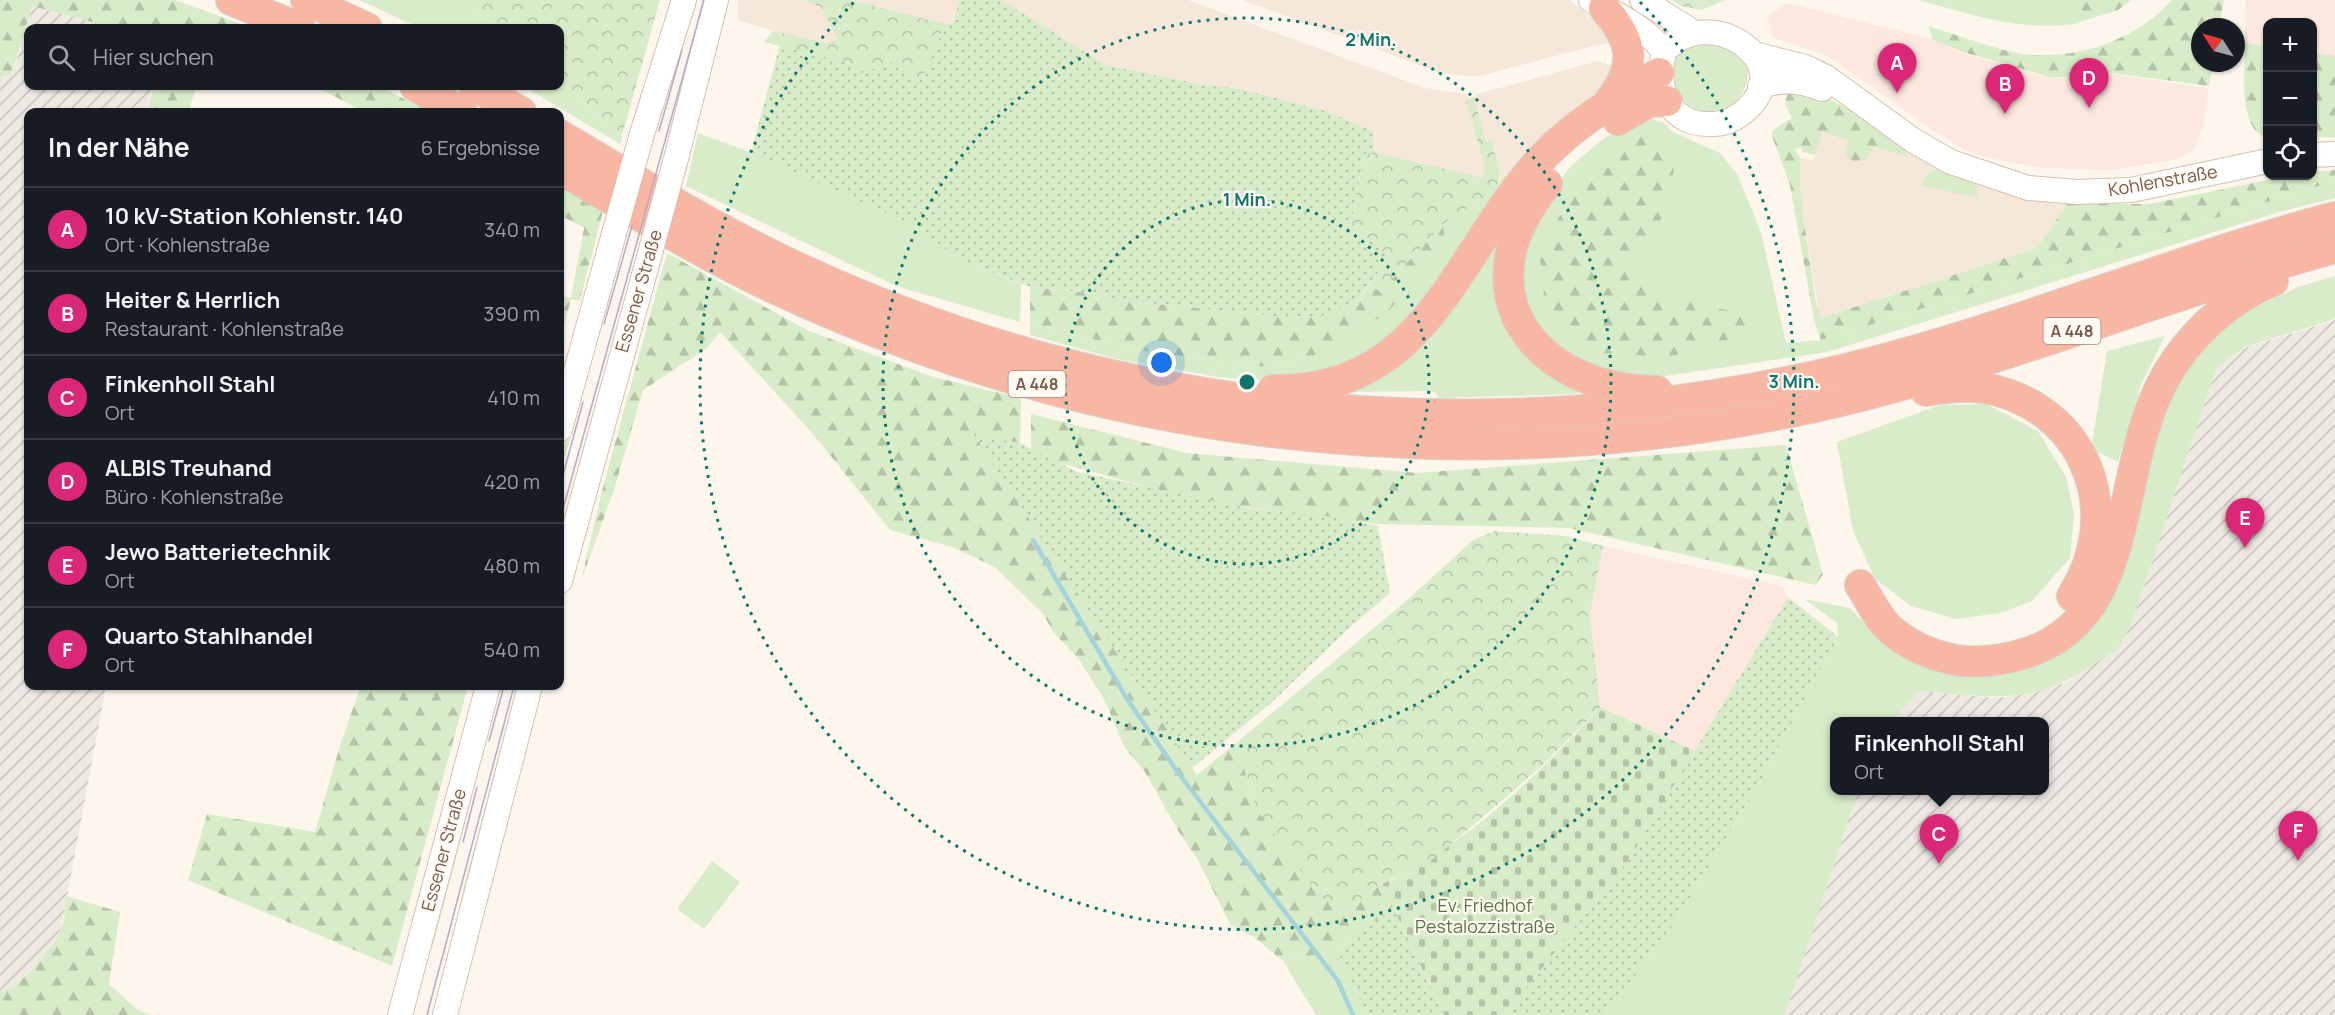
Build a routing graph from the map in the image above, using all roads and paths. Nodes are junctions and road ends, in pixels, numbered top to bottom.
1 (231, 0) edge
2 (306, 0) edge
3 (684, 0) edge
4 (716, 0) edge
5 (1641, 0) edge
6 (1598, 4) edge
7 (290, 24) edge
8 (358, 24) edge
9 (1687, 28) junction
10 (1758, 55) junction
11 (1663, 75) junction
12 (1760, 86) junction
13 (422, 90) edge
14 (481, 90) edge
15 (1609, 102) junction
16 (1863, 106) junction
17 (455, 108) edge
18 (514, 108) edge
19 (564, 137) edge
20 (2335, 154) edge
21 (2317, 155) edge
22 (2263, 162) edge
23 (564, 171) edge
24 (2335, 217) edge
25 (2335, 248) edge
26 (2335, 257) edge
27 (1112, 376) junction
28 (1738, 392) junction
29 (1807, 408) junction
30 (564, 415) edge
31 (564, 566) edge
32 (487, 690) edge
33 (529, 690) edge
34 (400, 1015) edge
35 (445, 1015) edge

1 - 7 highway
2 - 8 highway
3 - 30 main road, bridge
4 - 31 main road, Essener Straße, bridge
5 - 9 main road
6 - 11 main road
6 - 15 highway
9 - 10 main road
9 - 11 main road
10 - 12 main road
10 - 16 main road, Kohlenstraße
11 - 12 main road
11 - 15 highway
11 - 28 highway
12 - 16 main road, Kohlenstraße
13 - 17 highway
14 - 18 highway
15 - 27 highway
16 - 22 main road, Kohlenstraße
19 - 27 highway, A 448
20 - 21 main road
23 - 29 highway, A 448
24 - 28 highway, A 448
25 - 29 highway, A 448
26 - 29 highway
27 - 28 highway, A 448
32 - 34 main road, Essener Straße
33 - 35 main road

